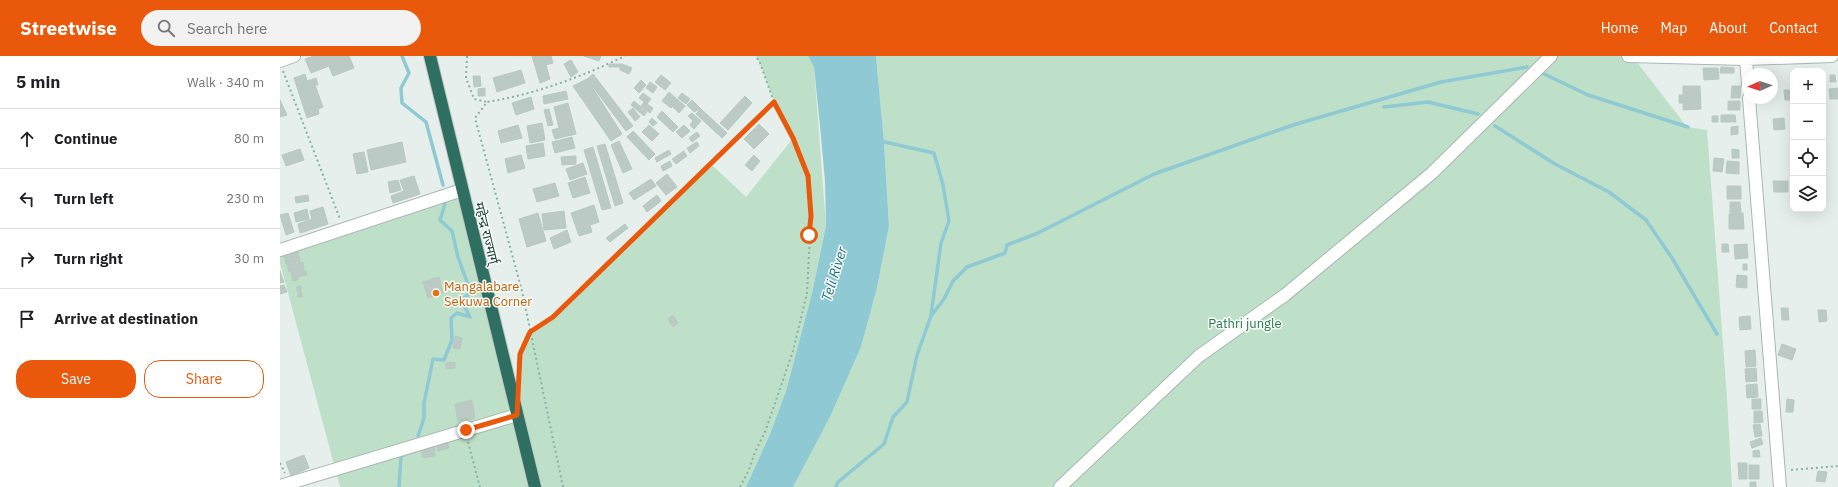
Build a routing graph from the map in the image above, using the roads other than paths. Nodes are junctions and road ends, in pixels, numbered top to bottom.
1 (294, 56) edge
2 (430, 56) edge
3 (1550, 56) edge
4 (1628, 56) edge
5 (1832, 56) edge
6 (1746, 57) edge
7 (281, 66) edge
8 (1747, 68) edge
9 (1749, 104) edge
10 (462, 190) junction
11 (280, 250) edge
12 (517, 415) junction
13 (280, 486) edge
14 (535, 487) edge
15 (1060, 487) edge
16 (1780, 487) edge

1 - 7 street
2 - 10 highway, महेन्द्र राज्मार्ग्
3 - 15 street
4 - 6 street
5 - 6 street
6 - 8 street
9 - 16 street
10 - 11 street
10 - 12 highway, महेन्द्र राज्मार्ग्
12 - 13 street
12 - 14 highway, महेन्द्र राज्मार्ग्

